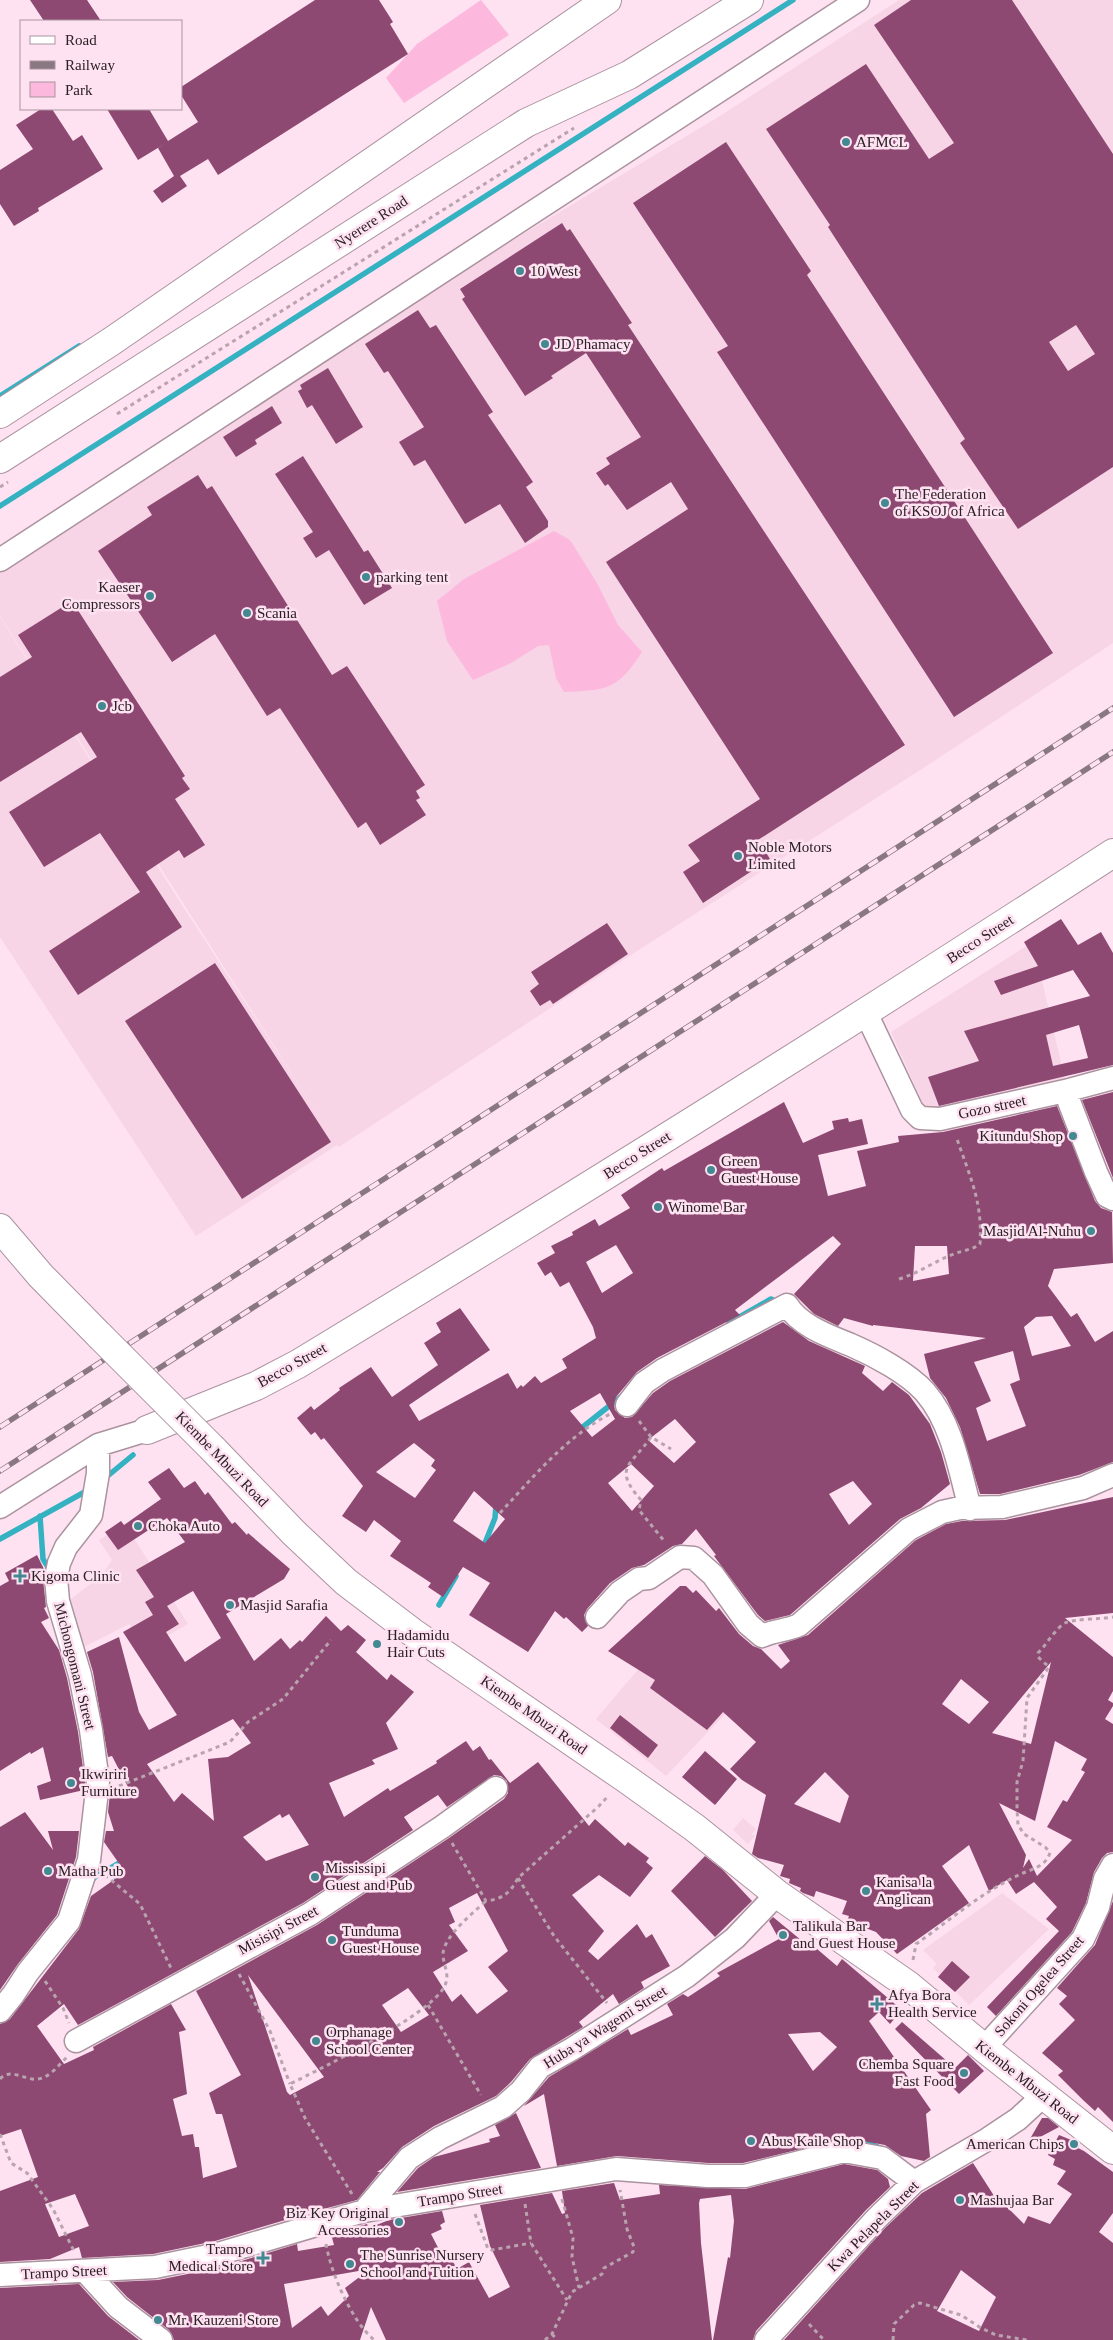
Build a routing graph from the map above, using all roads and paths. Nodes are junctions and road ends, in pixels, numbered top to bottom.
1 (608, 0) edge
2 (749, 0) edge
3 (858, 0) edge
4 (575, 127) dead end
5 (0, 414) edge
6 (116, 415) dead end
7 (4, 470) edge
8 (0, 486) edge
9 (0, 560) edge
10 (1113, 853) edge
11 (865, 1011) junction
12 (1113, 1078) edge
13 (1064, 1091) junction
14 (951, 1116) junction
15 (1113, 1199) edge
16 (0, 1228) edge
17 (899, 1279) dead end
18 (627, 1405) junction
19 (147, 1430) joint
20 (651, 1437) junction
21 (98, 1445) junction
22 (671, 1449) dead end
23 (1113, 1475) edge
24 (0, 1507) edge
25 (970, 1509) junction
26 (500, 1513) dead end
27 (694, 1558) junction
28 (597, 1617) dead end
29 (1113, 1617) edge
30 (332, 1640) dead end
31 (624, 1778) junction
32 (496, 1788) dead end
33 (95, 1795) junction
34 (442, 1826) junction
35 (90, 1860) junction
36 (1113, 1865) edge
37 (518, 1878) junction
38 (777, 1894) junction
39 (486, 1901) junction
40 (229, 1956) junction
41 (28, 1972) junction
42 (179, 1984) junction
43 (908, 1985) junction
44 (428, 2005) junction
45 (0, 2011) edge
46 (619, 2018) junction
47 (76, 2041) junction
48 (984, 2048) junction
49 (0, 2079) edge
50 (290, 2084) junction
51 (1044, 2095) junction
52 (490, 2114) junction
53 (0, 2134) edge
54 (1113, 2150) edge
55 (616, 2169) junction
56 (556, 2180) junction
57 (914, 2182) junction
58 (523, 2185) junction
59 (468, 2194) junction
60 (364, 2211) junction
61 (324, 2234) dead end
62 (531, 2243) junction
63 (86, 2272) junction
64 (0, 2275) edge
65 (579, 2288) junction
66 (568, 2300) junction
67 (552, 2334) junction
68 (161, 2340) edge
69 (374, 2340) edge
70 (545, 2340) edge
71 (557, 2340) edge
72 (766, 2340) edge
73 (893, 2340) edge
74 (1027, 2340) edge

1 - 5 main road
2 - 7 main road, Nyerere Road
3 - 9 street
4 - 6 path
7 - 8 path
10 - 11 main road, Becco Street
11 - 14 street, Gozo street
11 - 19 main road, Becco Street
12 - 13 street, Gozo street
13 - 14 street, Gozo street
13 - 15 street
14 - 17 path
16 - 31 main road, Kiembe Mbuzi Road, bridge
18 - 20 path
18 - 25 street
18 - 26 path
19 - 21 street
20 - 22 path
20 - 27 path
21 - 24 street
21 - 33 street, Michongomani Street
23 - 25 street
25 - 27 street
27 - 28 street
29 - 43 path
30 - 33 path
31 - 37 path
31 - 38 main road, Kiembe Mbuzi Road
32 - 34 street, Misisipi Street
33 - 35 street, Michongomani Street
34 - 39 path
34 - 40 street, Misisipi Street
35 - 41 street, Michongomani Street
35 - 42 path
36 - 48 street, Sokoni Ogelea Street
37 - 39 path
37 - 46 path
38 - 43 main road, Kiembe Mbuzi Road
38 - 46 street, Huba ya Wagemi Street
39 - 44 path
40 - 42 street, Misisipi Street
40 - 50 path
41 - 45 street, Michongomani Street
41 - 47 path
42 - 47 street, Misisipi Street
43 - 48 main road, Kiembe Mbuzi Road
44 - 50 path
44 - 52 path
46 - 52 street, Huba ya Wagemi Street
47 - 49 path
48 - 51 main road, Kiembe Mbuzi Road
50 - 60 path
51 - 54 main road, Kiembe Mbuzi Road
51 - 57 street, Kwa Pelapela Street
52 - 60 street, Huba ya Wagemi Street
53 - 63 path
55 - 56 street, Trampo Street
55 - 57 street, Trampo Street
55 - 65 path
56 - 58 street, Trampo Street
56 - 65 path
57 - 72 street, Kwa Pelapela Street
58 - 59 street, Trampo Street
58 - 62 path
59 - 60 street, Trampo Street
59 - 62 path
60 - 63 street, Trampo Street
61 - 69 path
62 - 66 path
63 - 64 street, Trampo Street
63 - 68 street
65 - 66 path
66 - 67 path
67 - 70 path
67 - 71 path
73 - 74 path

